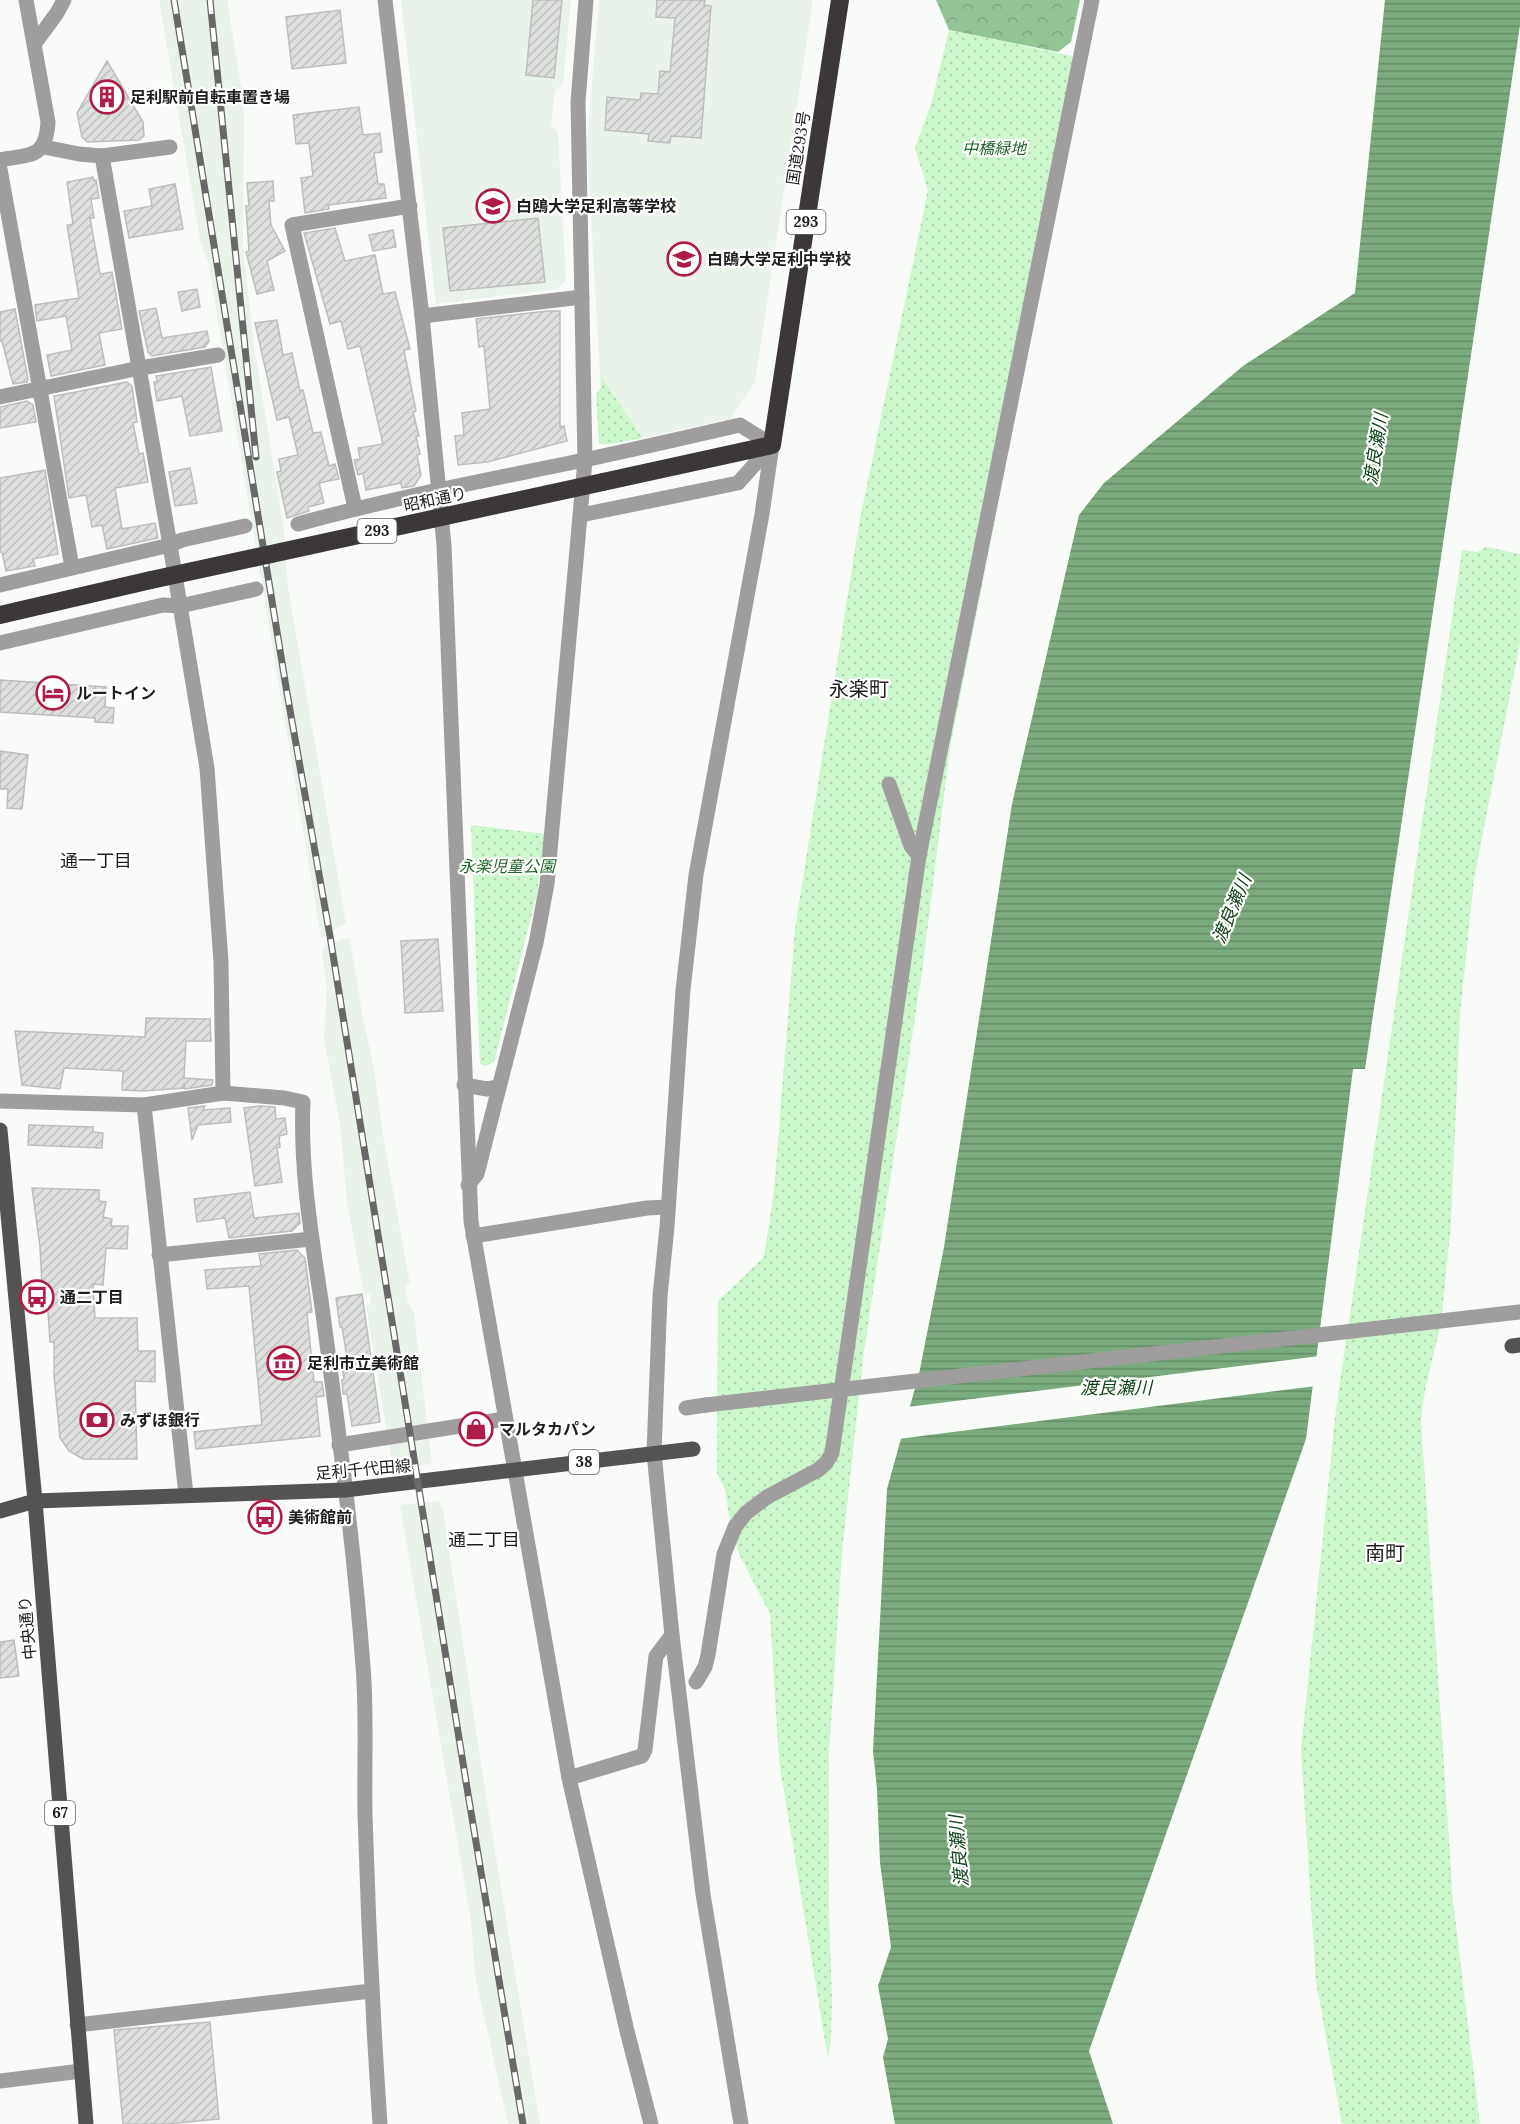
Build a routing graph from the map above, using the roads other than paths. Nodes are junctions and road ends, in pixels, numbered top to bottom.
1 (26, 0) edge
2 (63, 0) edge
3 (386, 0) edge
4 (586, 0) edge
5 (840, 0) edge
6 (1092, 0) edge
7 (35, 43) junction
8 (44, 147) junction
9 (170, 147) dead end
10 (102, 156) junction
11 (0, 160) edge
12 (0, 169) edge
13 (410, 206) junction
14 (582, 297) junction
15 (422, 316) junction
16 (218, 355) dead end
17 (140, 368) junction
18 (40, 388) junction
19 (0, 397) edge
20 (772, 445) junction
21 (585, 460) junction
22 (438, 489) junction
23 (355, 508) junction
24 (581, 515) junction
25 (298, 524) dead end
26 (245, 526) dead end
27 (170, 545) junction
28 (72, 567) junction
29 (0, 585) edge
30 (256, 589) dead end
31 (180, 606) junction
32 (0, 615) edge
33 (0, 643) edge
34 (889, 784) dead end
35 (919, 856) junction
36 (464, 1085) junction
37 (498, 1087) junction
38 (223, 1093) junction
39 (0, 1101) edge
40 (144, 1105) junction
41 (0, 1130) edge
42 (468, 1185) junction
43 (668, 1207) junction
44 (473, 1236) junction
45 (311, 1239) junction
46 (159, 1255) junction
47 (1519, 1312) edge
48 (686, 1408) dead end
49 (505, 1419) junction
50 (339, 1444) junction
51 (693, 1449) dead end
52 (654, 1454) junction
53 (514, 1470) junction
54 (345, 1490) junction
55 (186, 1495) junction
56 (35, 1501) junction
57 (0, 1510) edge
58 (672, 1635) junction
59 (696, 1682) dead end
60 (569, 1778) junction
61 (371, 1991) junction
62 (77, 2025) junction
63 (81, 2070) junction
64 (0, 2081) edge
65 (86, 2124) edge
66 (380, 2124) edge
67 (651, 2124) edge
68 (741, 2124) edge

1 - 7 street
2 - 7 street
3 - 13 street
4 - 14 street
5 - 20 highway, 国道293号 / 293
6 - 35 street
7 - 8 street
8 - 10 street
8 - 11 street
9 - 10 street
10 - 17 street
12 - 18 street
13 - 15 street
13 - 23 street
14 - 15 street
14 - 21 street
15 - 22 street
16 - 17 street
17 - 18 street
17 - 27 street
18 - 19 street
18 - 28 street
20 - 21 street
20 - 24 street
20 - 32 highway, 昭和通り / 293, bridge
20 - 43 street
21 - 22 street
21 - 24 street
22 - 23 street
22 - 36 street
23 - 25 street
24 - 37 street
26 - 27 street
27 - 28 street
27 - 31 street
28 - 29 street
30 - 31 street
31 - 33 street
31 - 38 street
34 - 35 street
35 - 59 street
36 - 37 street
36 - 42 street
37 - 42 street
38 - 40 street
38 - 45 street
39 - 40 street
40 - 46 street
41 - 56 main road, 中央通り / 67
42 - 44 street
43 - 44 street
43 - 52 street
44 - 49 street
45 - 46 street
45 - 50 street
46 - 55 street
47 - 48 street, bridge
49 - 50 street
49 - 53 street
50 - 54 street
51 - 52 main road, 足利千代田線 / 38
52 - 53 main road, 足利千代田線 / 38
52 - 58 street
53 - 54 main road, 足利千代田線 / 38
53 - 60 street
54 - 55 main road, 足利千代田線 / 38
54 - 61 street
55 - 56 main road, 足利千代田線 / 38
56 - 57 main road, 足利千代田線
56 - 62 main road, 中央通り / 67
58 - 60 street
58 - 68 street
60 - 67 street
61 - 62 street
61 - 66 street
62 - 63 main road, 中央通り / 67
63 - 64 street
63 - 65 main road, 中央通り / 67

